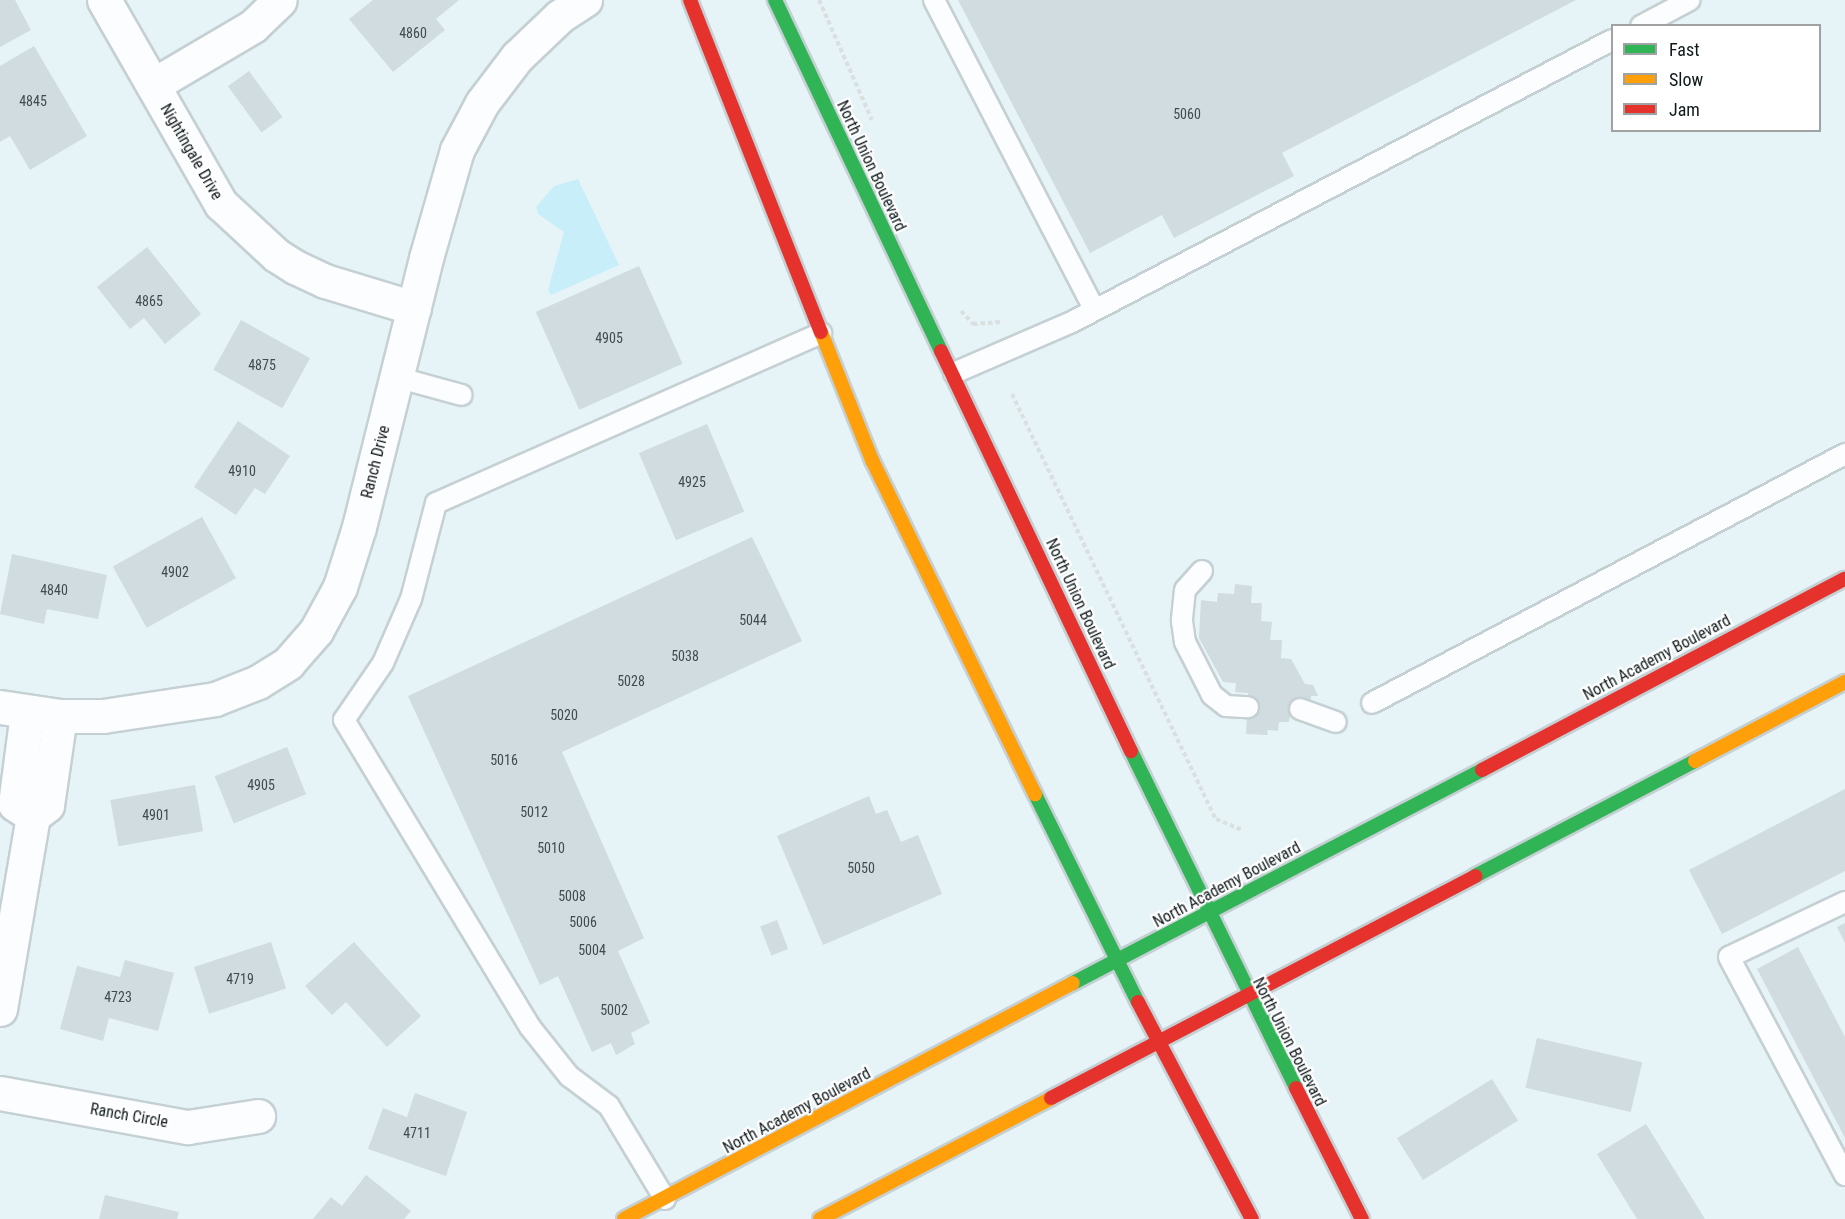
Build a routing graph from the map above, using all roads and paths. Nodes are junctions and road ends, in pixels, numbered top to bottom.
1 (104, 0) edge
2 (280, 0) edge
3 (585, 0) edge
4 (690, 0) edge
5 (775, 0) edge
6 (819, 0) edge
7 (934, 0) edge
8 (1690, 0) edge
9 (1645, 24) edge
10 (1611, 41) edge
11 (153, 85) junction
12 (876, 129) dead end
13 (414, 308) junction
14 (958, 309) dead end
15 (1095, 310) junction
16 (1014, 321) dead end
17 (820, 333) junction
18 (954, 374) junction
19 (396, 377) junction
20 (1012, 394) dead end
21 (462, 395) dead end
22 (1845, 454) edge
23 (1202, 571) dead end
24 (1845, 579) edge
25 (1845, 682) edge
26 (1372, 703) dead end
27 (1248, 707) dead end
28 (1300, 709) dead end
29 (14, 710) edge
30 (60, 716) junction
31 (1336, 722) dead end
32 (33, 816) junction
33 (1242, 830) dead end
34 (1845, 902) edge
35 (1208, 914) junction
36 (1116, 961) junction
37 (1248, 996) junction
38 (0, 1009) edge
39 (1159, 1042) junction
40 (0, 1093) edge
41 (258, 1116) dead end
42 (1845, 1175) edge
43 (665, 1199) junction
44 (624, 1219) edge
45 (820, 1219) edge
46 (1252, 1219) edge
47 (1362, 1219) edge

1 - 11 street, Nightingale Drive
2 - 11 street
3 - 13 street, Ranch Drive
4 - 17 main road
5 - 18 main road, North Union Boulevard
6 - 12 path
7 - 15 lane
8 - 9 lane
10 - 15 lane
11 - 13 street, Nightingale Drive
13 - 19 street, Ranch Drive
14 - 16 path
15 - 18 lane
17 - 36 main road
17 - 43 lane
18 - 35 main road, North Union Boulevard
19 - 21 lane
19 - 30 street, Ranch Drive
20 - 33 path
22 - 26 lane
23 - 27 lane
24 - 35 main road, North Academy Boulevard
25 - 37 main road
28 - 31 lane
29 - 30 street, Ranch Drive
29 - 32 street
30 - 32 street
32 - 38 street
34 - 42 lane
35 - 36 main road, North Academy Boulevard
35 - 37 main road, North Union Boulevard
36 - 39 main road
36 - 43 main road, North Academy Boulevard
37 - 39 main road
37 - 47 main road, North Union Boulevard
39 - 45 main road
39 - 46 main road
40 - 41 street, Ranch Circle
43 - 44 main road, North Academy Boulevard

